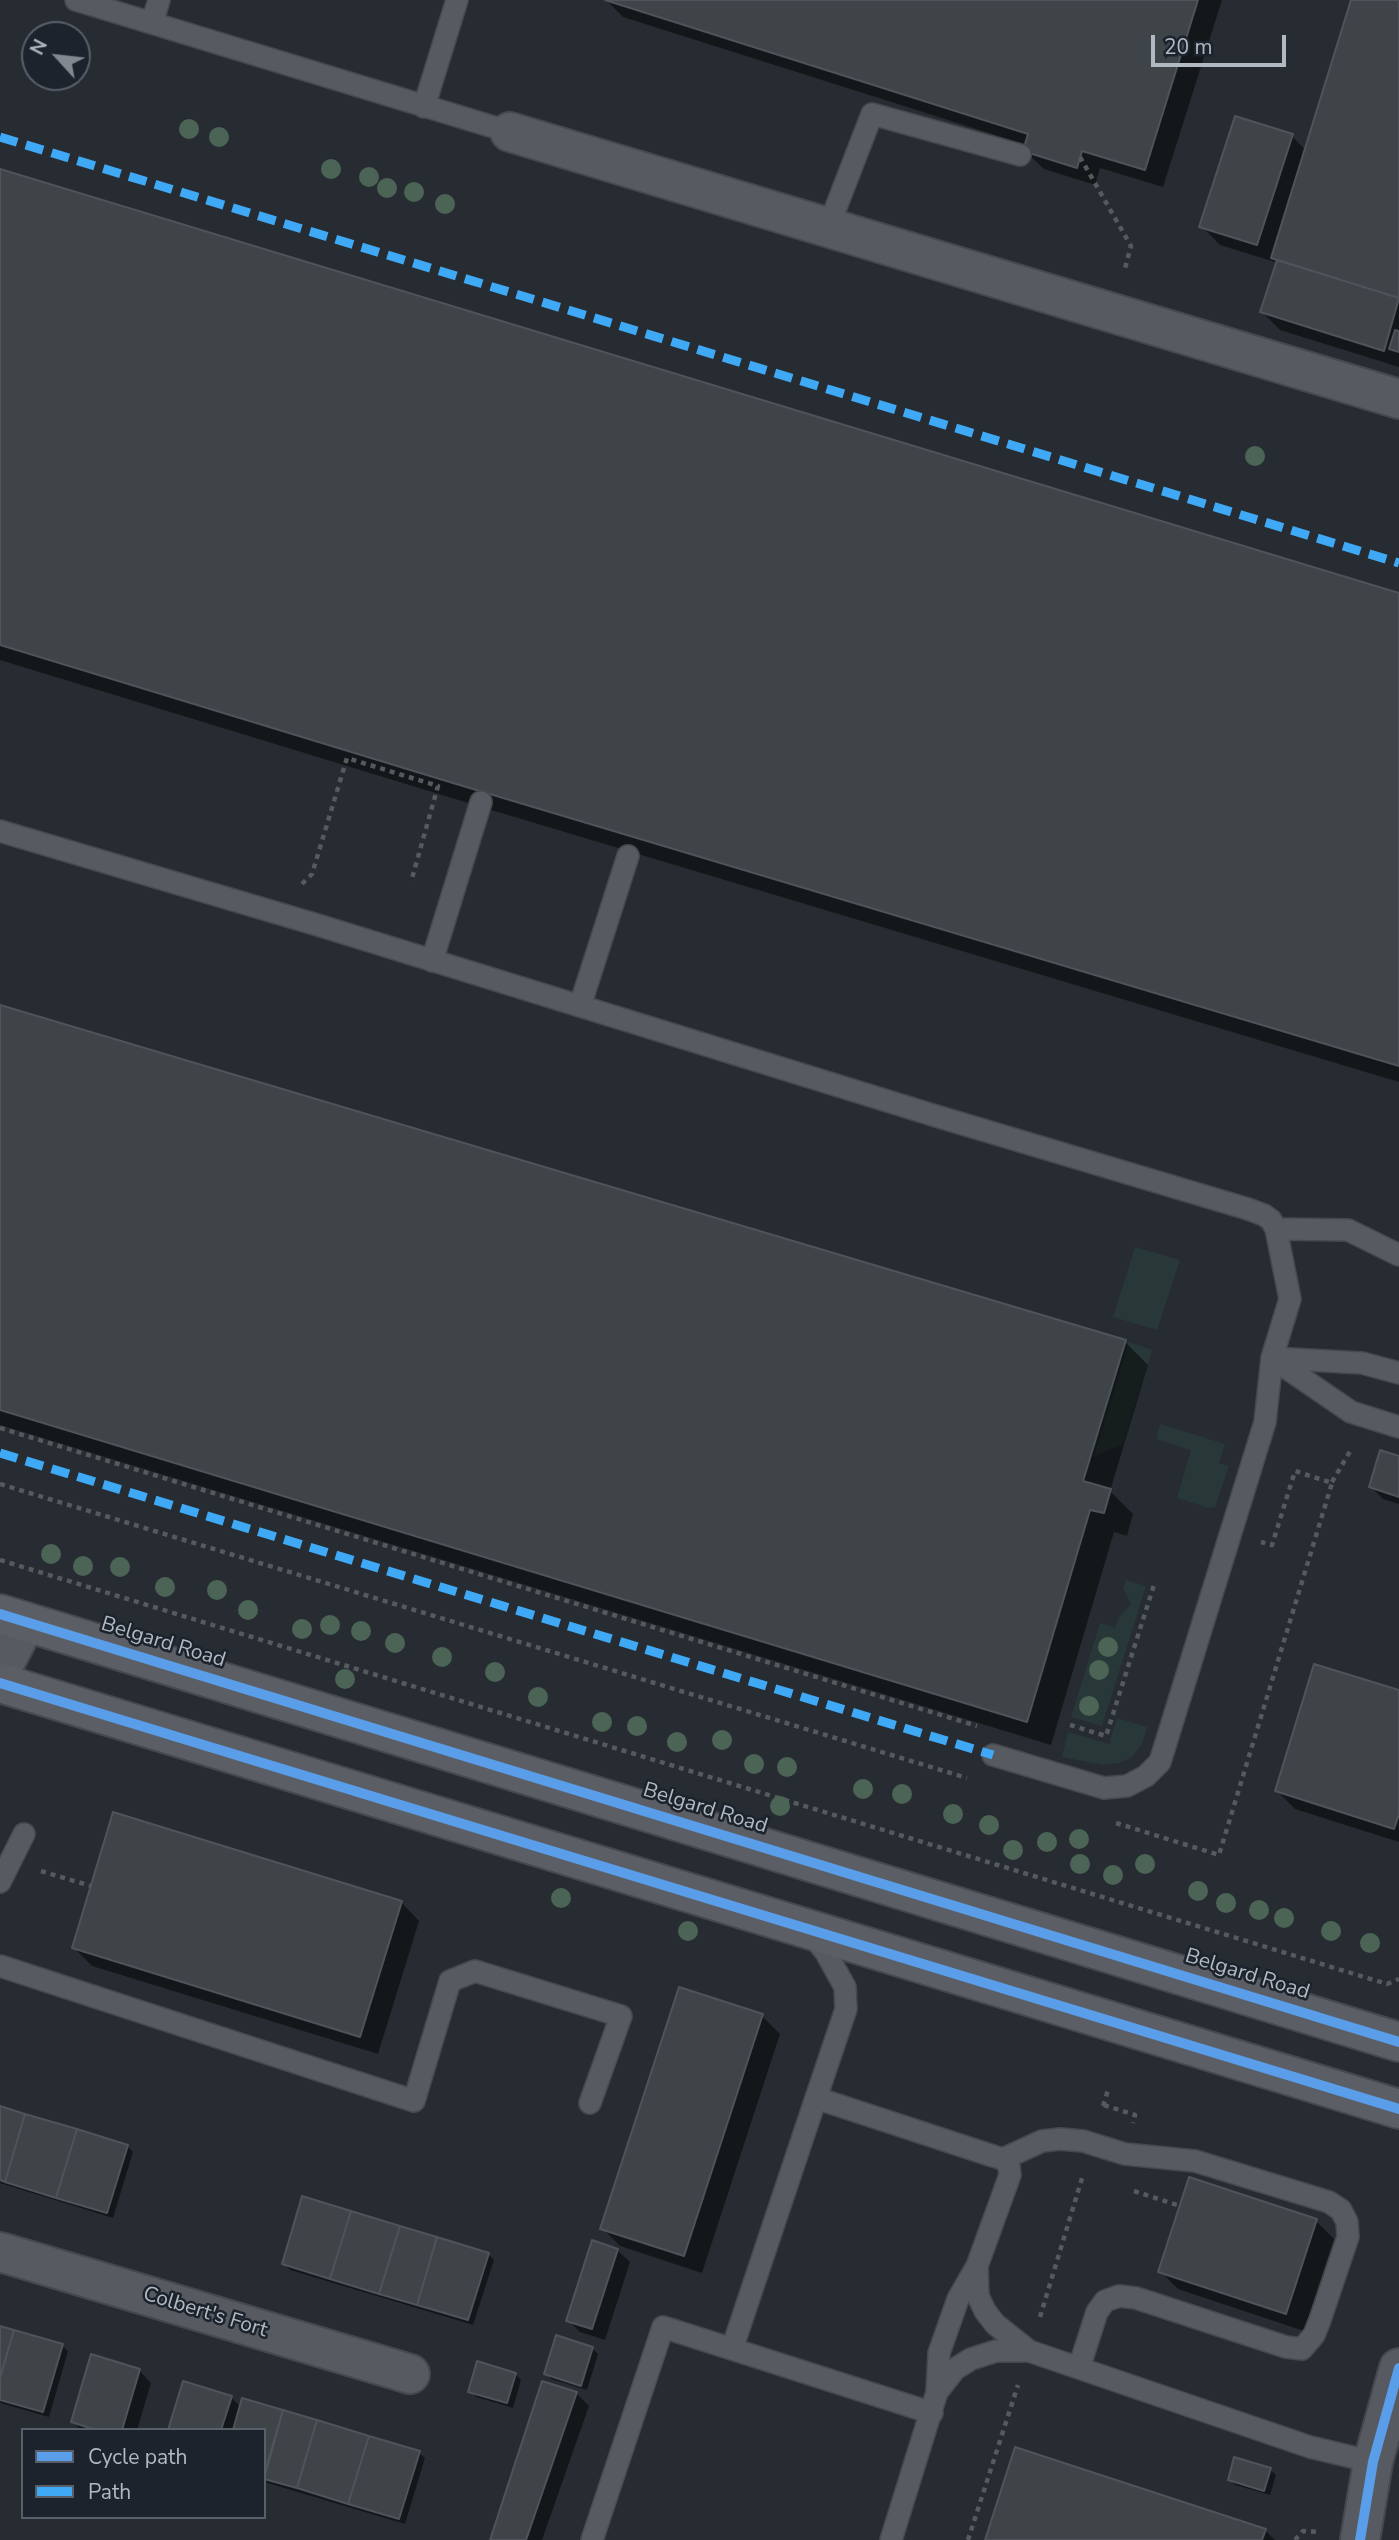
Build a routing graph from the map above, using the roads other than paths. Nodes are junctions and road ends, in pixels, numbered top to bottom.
1 (76, 0) edge
2 (159, 0) edge
3 (457, 0) edge
4 (152, 23) junction
5 (424, 107) junction
6 (510, 132) joint
7 (1020, 155) dead end
8 (828, 228) junction
9 (1399, 399) edge
10 (481, 802) dead end
11 (0, 831) edge
12 (628, 856) dead end
13 (432, 961) junction
14 (580, 1006) junction
15 (1276, 1229) junction
16 (1399, 1255) edge
17 (1272, 1358) junction
18 (1399, 1373) edge
19 (1399, 1427) edge
20 (13, 1618) edge
21 (0, 1672) edge
22 (0, 1684) edge
23 (993, 1755) dead end
24 (24, 1834) dead end
25 (0, 1882) edge
26 (807, 1928) junction
27 (0, 1966) edge
28 (1399, 2042) edge
29 (816, 2098) junction
30 (590, 2103) dead end
31 (1399, 2109) edge
32 (1003, 2160) junction
33 (0, 2252) edge
34 (977, 2266) junction
35 (732, 2349) junction
36 (1029, 2351) junction
37 (1079, 2368) junction
38 (1399, 2368) edge
39 (410, 2374) dead end
40 (937, 2392) junction
41 (932, 2413) junction
42 (1373, 2462) junction
43 (592, 2540) edge
44 (891, 2540) edge
45 (1360, 2540) edge

1 - 4 lane
2 - 4 lane
3 - 5 lane
4 - 5 lane
5 - 6 lane
6 - 8 street
7 - 8 lane
8 - 9 street
10 - 13 lane
11 - 13 lane
12 - 14 lane
13 - 14 lane
14 - 15 lane
15 - 16 lane
15 - 17 lane
17 - 18 lane
17 - 19 lane
17 - 23 lane
20 - 21 street
20 - 28 main road, Belgard Road
22 - 26 main road
24 - 25 lane
26 - 29 lane
26 - 31 main road
27 - 30 lane
29 - 32 lane
29 - 35 lane
32 - 34 lane
32 - 37 lane
33 - 39 street, Colbert's Fort
34 - 36 lane
34 - 40 lane
35 - 41 lane
35 - 43 lane
36 - 37 lane
36 - 40 lane
37 - 42 lane
38 - 42 street
40 - 41 lane
41 - 44 lane
42 - 45 street

